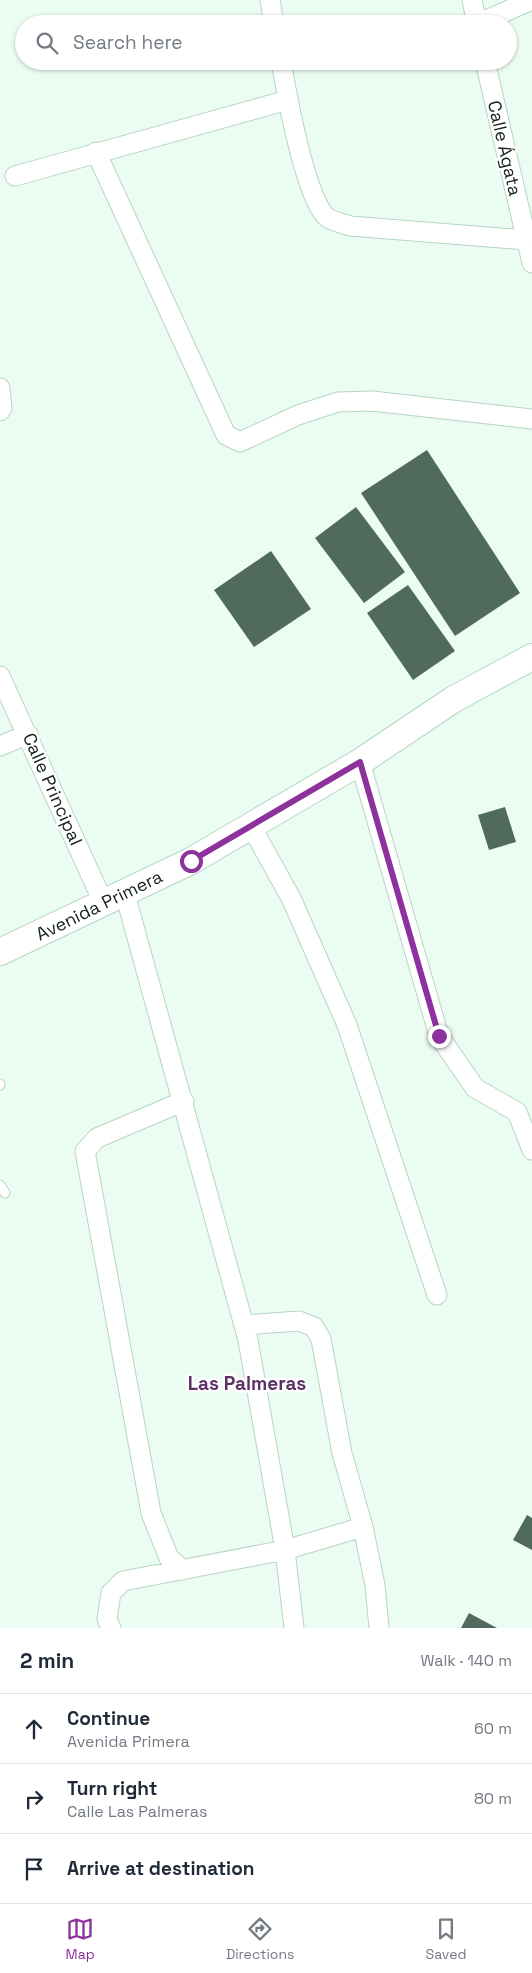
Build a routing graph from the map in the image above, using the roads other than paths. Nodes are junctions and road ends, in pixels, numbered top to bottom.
1 (270, 0) edge
2 (472, 0) edge
3 (532, 0) edge
4 (272, 15) edge
5 (475, 15) edge
6 (498, 15) edge
7 (283, 70) edge
8 (487, 70) edge
9 (288, 100) junction
10 (96, 152) junction
11 (15, 176) dead end
12 (529, 239) edge
13 (532, 263) edge
14 (0, 388) edge
15 (1, 410) edge
16 (532, 419) edge
17 (532, 657) edge
18 (0, 676) edge
19 (28, 734) junction
20 (0, 746) edge
21 (360, 762) junction
22 (251, 826) junction
23 (115, 899) junction
24 (0, 952) edge
25 (184, 1100) junction
26 (532, 1150) edge
27 (437, 1295) dead end
28 (244, 1325) junction
29 (363, 1527) junction
30 (285, 1550) junction
31 (183, 1570) junction
32 (111, 1628) edge
33 (294, 1628) edge
34 (379, 1628) edge

1 - 4 street
2 - 5 street
3 - 6 street
7 - 9 street
8 - 12 street, Calle Ágata
9 - 10 street
9 - 12 street
10 - 11 street
10 - 16 street
12 - 13 street, Calle Ágata
14 - 15 street
17 - 21 main road, Avenida Primera
18 - 19 street, Calle Principal
19 - 20 street
19 - 23 street, Calle Principal
21 - 22 main road, Avenida Primera
21 - 26 street
22 - 23 main road, Avenida Primera
22 - 27 street
23 - 24 main road, Avenida Primera
23 - 25 street, Calle Principal
25 - 28 street, Calle Principal
25 - 31 street
28 - 29 street
28 - 30 street, Calle Principal
29 - 30 street
29 - 34 street
30 - 31 street
30 - 33 street, Calle Principal
31 - 32 street

